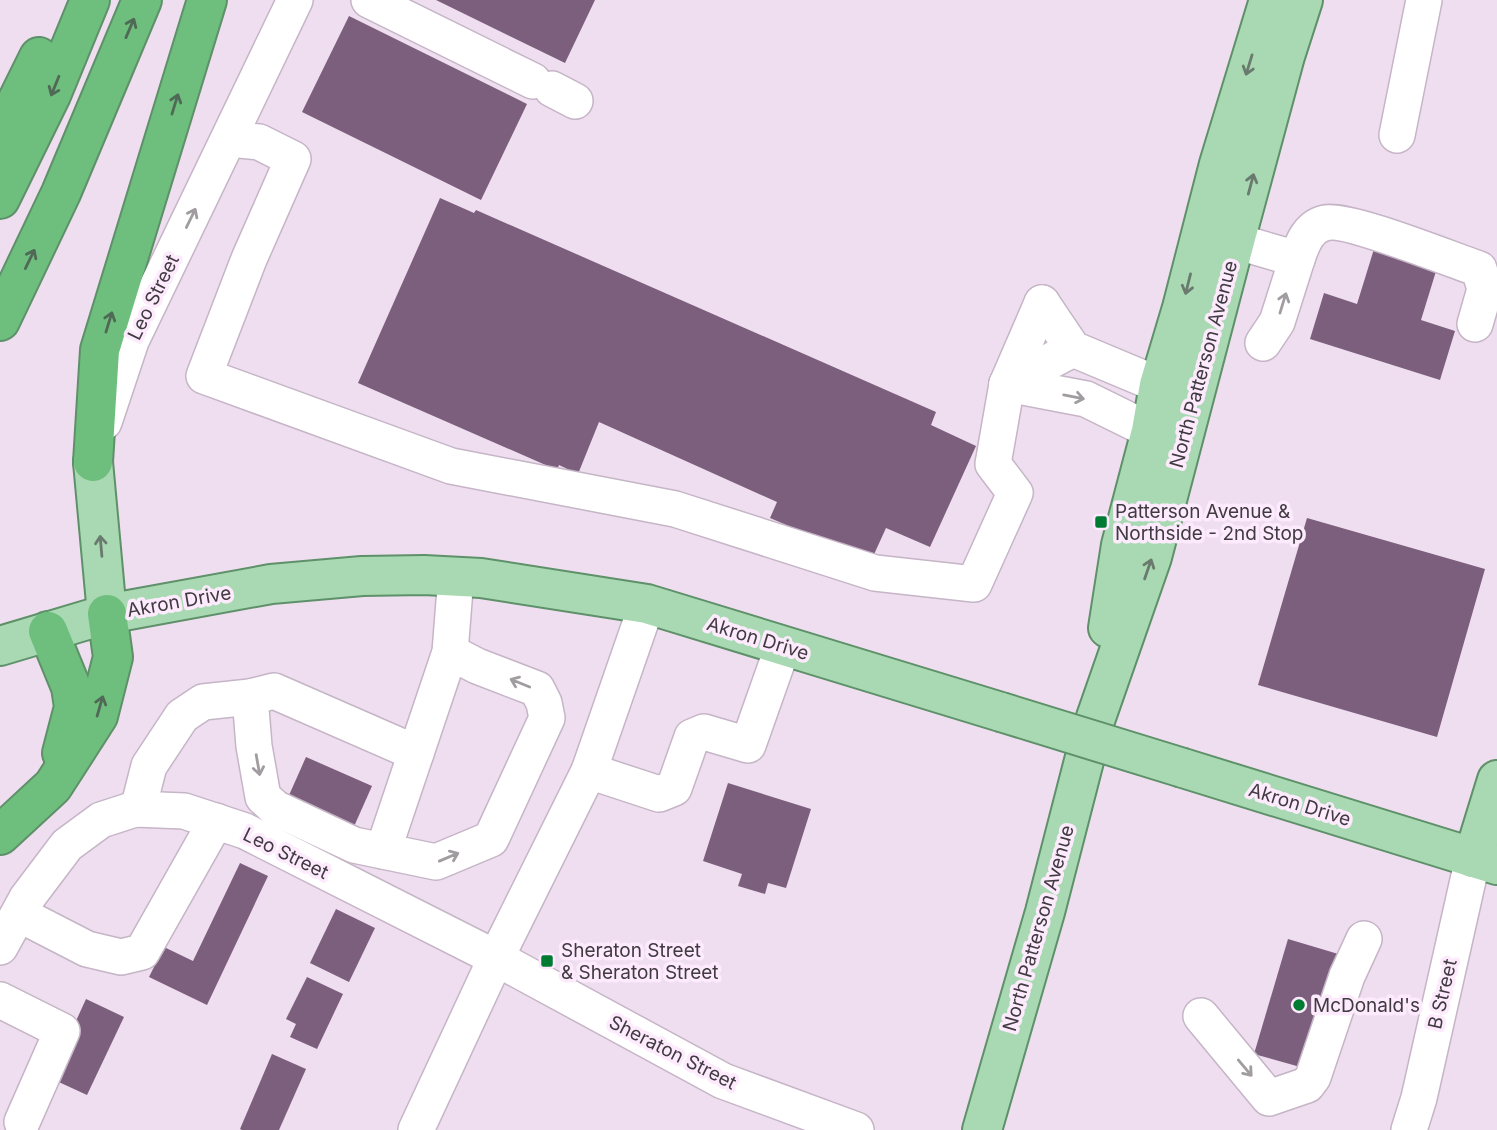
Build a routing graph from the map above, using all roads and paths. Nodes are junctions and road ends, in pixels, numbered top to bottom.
1 (63, 0) edge
2 (90, 0) edge
3 (142, 0) edge
4 (207, 0) edge
5 (295, 0) edge
6 (369, 0) edge
7 (1269, 0) edge
8 (1303, 0) edge
9 (1424, 0) edge
10 (553, 90) dead end
11 (1397, 135) dead end
12 (0, 136) edge
13 (229, 139) junction
14 (0, 200) edge
15 (1235, 241) junction
16 (1297, 259) junction
17 (0, 321) edge
18 (1475, 324) dead end
19 (1263, 343) dead end
20 (1073, 349) junction
21 (1007, 384) junction
22 (1159, 385) junction
23 (1169, 427) junction
24 (93, 462) junction
25 (456, 576) junction
26 (647, 604) junction
27 (107, 614) junction
28 (48, 631) junction
29 (0, 646) edge
30 (783, 646) junction
31 (450, 652) junction
32 (250, 697) junction
33 (416, 753) junction
34 (589, 771) junction
35 (1497, 780) edge
36 (53, 786) junction
37 (138, 809) junction
38 (216, 821) junction
39 (0, 835) edge
40 (383, 851) junction
41 (1485, 861) edge
42 (19, 914) junction
43 (1364, 939) dead end
44 (0, 947) edge
45 (496, 958) junction
46 (0, 1000) edge
47 (1201, 1016) dead end
48 (22, 1122) dead end
49 (416, 1130) edge
50 (856, 1130) edge
51 (982, 1130) edge
52 (1409, 1130) edge

1 - 12 highway
2 -> 14 highway
17 -> 3 highway
24 -> 4 highway
5 - 13 street, Leo Street
6 - 10 street
7 -> 22 main road, North Patterson Avenue
15 -> 8 main road, North Patterson Avenue
9 - 11 street
13 - 21 street
24 -> 13 street, Leo Street
15 - 16 street
15 - 23 main road, North Patterson Avenue
16 - 18 street
19 -> 16 street
20 - 21 street
20 - 21 street
20 - 22 street
21 -> 23 street
22 - 23 main road, North Patterson Avenue
23 - 51 main road, North Patterson Avenue
27 -> 24 main road, Leo Street
25 - 26 main road, Akron Drive
25 - 27 main road, Akron Drive
25 - 31 street
26 - 30 main road, Akron Drive
26 - 34 street
27 - 28 main road, Akron Drive
36 -> 27 highway
28 - 29 main road, Akron Drive
28 - 36 highway
30 - 34 street
30 - 41 main road, Akron Drive, bridge
31 - 33 street
40 -> 31 street
32 - 33 street
32 - 37 street
32 -> 40 street
33 - 40 street
34 - 45 street
35 - 41 main road
36 - 39 highway
37 - 38 street, Leo Street
37 - 42 street, Leo Street
38 - 42 street
38 - 45 street, Leo Street
41 - 52 street, B Street
42 - 44 street, Leo Street
47 -> 43 street
45 - 49 street
45 - 50 street, Sheraton Street
46 - 48 street

